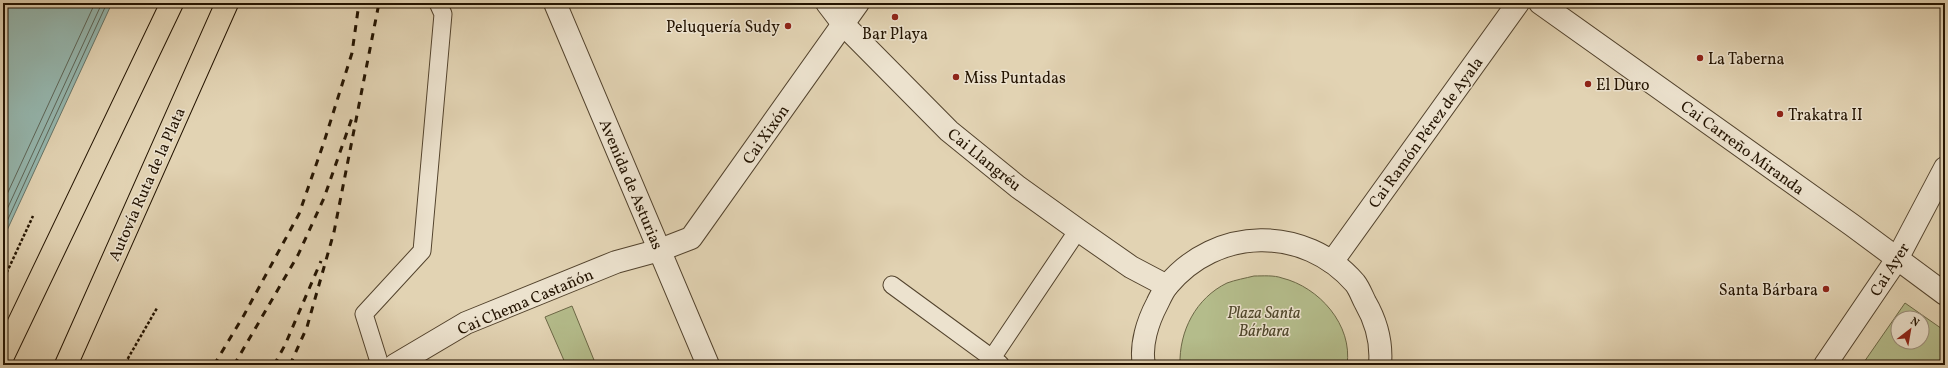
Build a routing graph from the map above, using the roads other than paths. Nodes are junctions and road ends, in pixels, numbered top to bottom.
1 (172, 3) edge
2 (227, 3) edge
3 (438, 3) edge
4 (555, 3) edge
5 (828, 3) edge
6 (858, 3) edge
7 (1518, 3) edge
8 (1540, 3) edge
9 (843, 24) junction
10 (1945, 168) edge
11 (1078, 230) junction
12 (660, 250) junction
13 (1896, 259) junction
14 (1332, 262) junction
15 (892, 285) dead end
16 (1167, 286) junction
17 (1945, 294) edge
18 (3, 356) edge
19 (996, 362) edge
20 (66, 365) edge
21 (380, 365) edge
22 (395, 365) edge
23 (708, 365) edge
24 (1144, 365) edge
25 (1380, 365) edge
26 (1825, 365) edge

1 - 18 highway
2 - 20 highway, Autovía Ruta de la Plata
3 - 21 lane
4 - 12 street, Avenida de Asturias
5 - 9 street, Cai Llangréu
6 - 9 street, Cai Xixón
7 - 14 street, Cai Ramón Pérez de Ayala
8 - 13 street, Cai Carreño Miranda
9 - 11 street, Cai Llangréu
9 - 12 street, Cai Xixón
10 - 13 street, Cai Ayer
11 - 16 street, Cai Llangréu
11 - 19 lane
12 - 22 street, Cai Chema Castañón
12 - 23 street, Avenida de Asturias
13 - 17 street, Cai Carreño Miranda
13 - 26 street, Cai Ayer
14 - 16 street
14 - 25 street
15 - 19 lane
16 - 24 street

